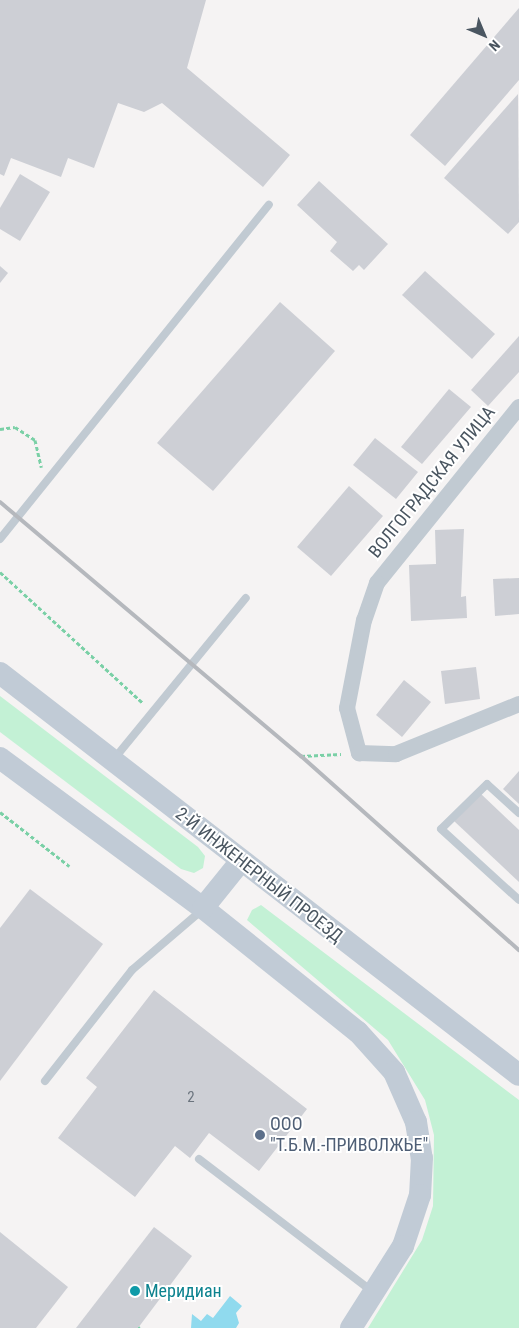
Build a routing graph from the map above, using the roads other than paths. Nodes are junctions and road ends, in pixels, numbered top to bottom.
1 (269, 205) dead end
2 (519, 407) edge
3 (512, 422) edge
4 (0, 539) edge
5 (246, 598) dead end
6 (1, 673) edge
7 (519, 704) edge
8 (0, 758) edge
9 (113, 760) junction
10 (519, 813) edge
11 (240, 862) junction
12 (519, 900) edge
13 (203, 908) junction
14 (519, 1075) edge
15 (45, 1080) dead end
16 (200, 1159) dead end
17 (374, 1294) junction
18 (351, 1328) edge

1 - 4 lane
2 - 3 street, ВОЛГОГРАДСКАЯ УЛИЦА
3 - 7 street, ВОЛГОГРАДСКАЯ УЛИЦА
5 - 9 lane
6 - 9 main road, 2-Й ИНЖЕНЕРНЫЙ ПРОЕЗД
8 - 13 main road
9 - 11 main road, 2-Й ИНЖЕНЕРНЫЙ ПРОЕЗД
10 - 12 lane
11 - 13 main road
11 - 14 main road, 2-Й ИНЖЕНЕРНЫЙ ПРОЕЗД
13 - 15 lane
13 - 17 main road
16 - 17 lane
17 - 18 main road

